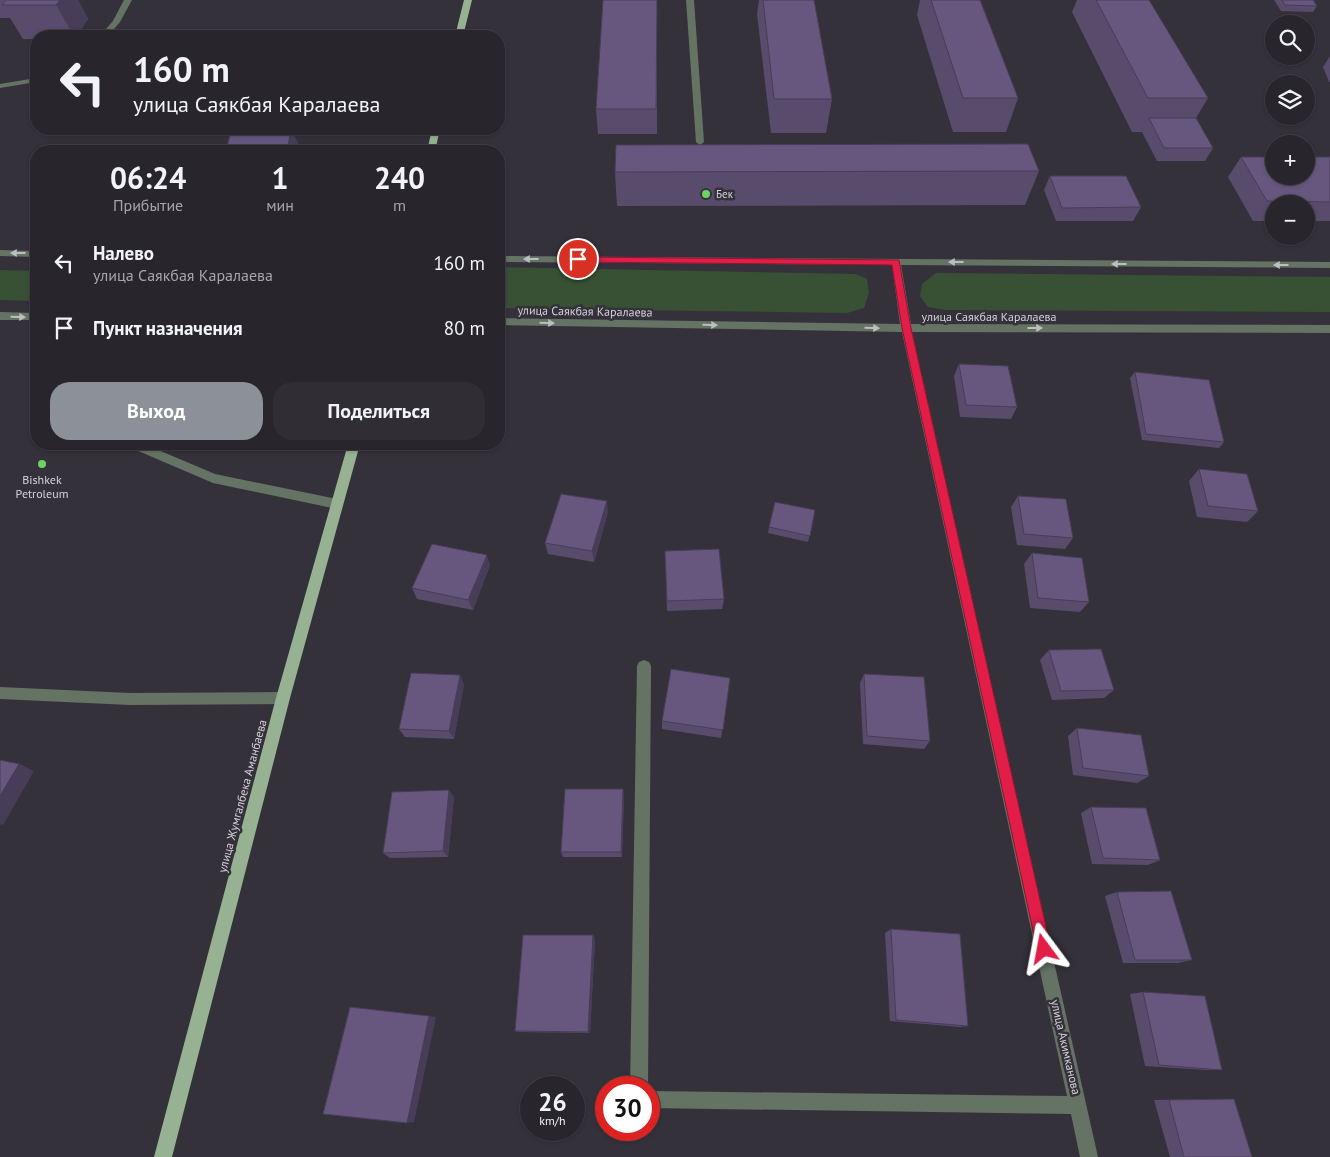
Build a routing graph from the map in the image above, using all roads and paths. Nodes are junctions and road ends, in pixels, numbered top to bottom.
1 (128, 0) edge
2 (468, 0) edge
3 (690, 0) edge
4 (109, 30) edge
5 (460, 30) edge
6 (30, 81) edge
7 (0, 86) edge
8 (700, 142) dead end
9 (0, 253) edge
10 (30, 254) edge
11 (505, 259) edge
12 (896, 262) junction
13 (1330, 265) edge
14 (0, 316) edge
15 (30, 317) edge
16 (505, 322) edge
17 (906, 328) junction
18 (1330, 329) edge
19 (147, 450) edge
20 (352, 450) edge
21 (337, 504) junction
22 (644, 666) dead end
23 (0, 693) edge
24 (283, 698) junction
25 (639, 1076) edge
26 (660, 1100) edge
27 (1078, 1104) junction
28 (163, 1157) edge
29 (1089, 1157) edge

1 - 4 street
2 - 5 main road
3 - 8 street
6 - 7 street
10 -> 9 street
12 -> 11 street
13 -> 12 street
12 - 17 street, улица Акимканова
14 -> 15 street
16 -> 17 street, улица Саякбая Каралаева
17 -> 18 street, улица Саякбая Каралаева
17 - 27 street, улица Акимканова
19 - 21 street
20 - 21 main road, улица Жумгалбека Аманбаева
21 - 24 main road, улица Жумгалбека Аманбаева
22 - 25 street
23 - 24 street
24 - 28 main road, улица Жумгалбека Аманбаева
26 - 27 street
27 - 29 street, улица Акимканова

